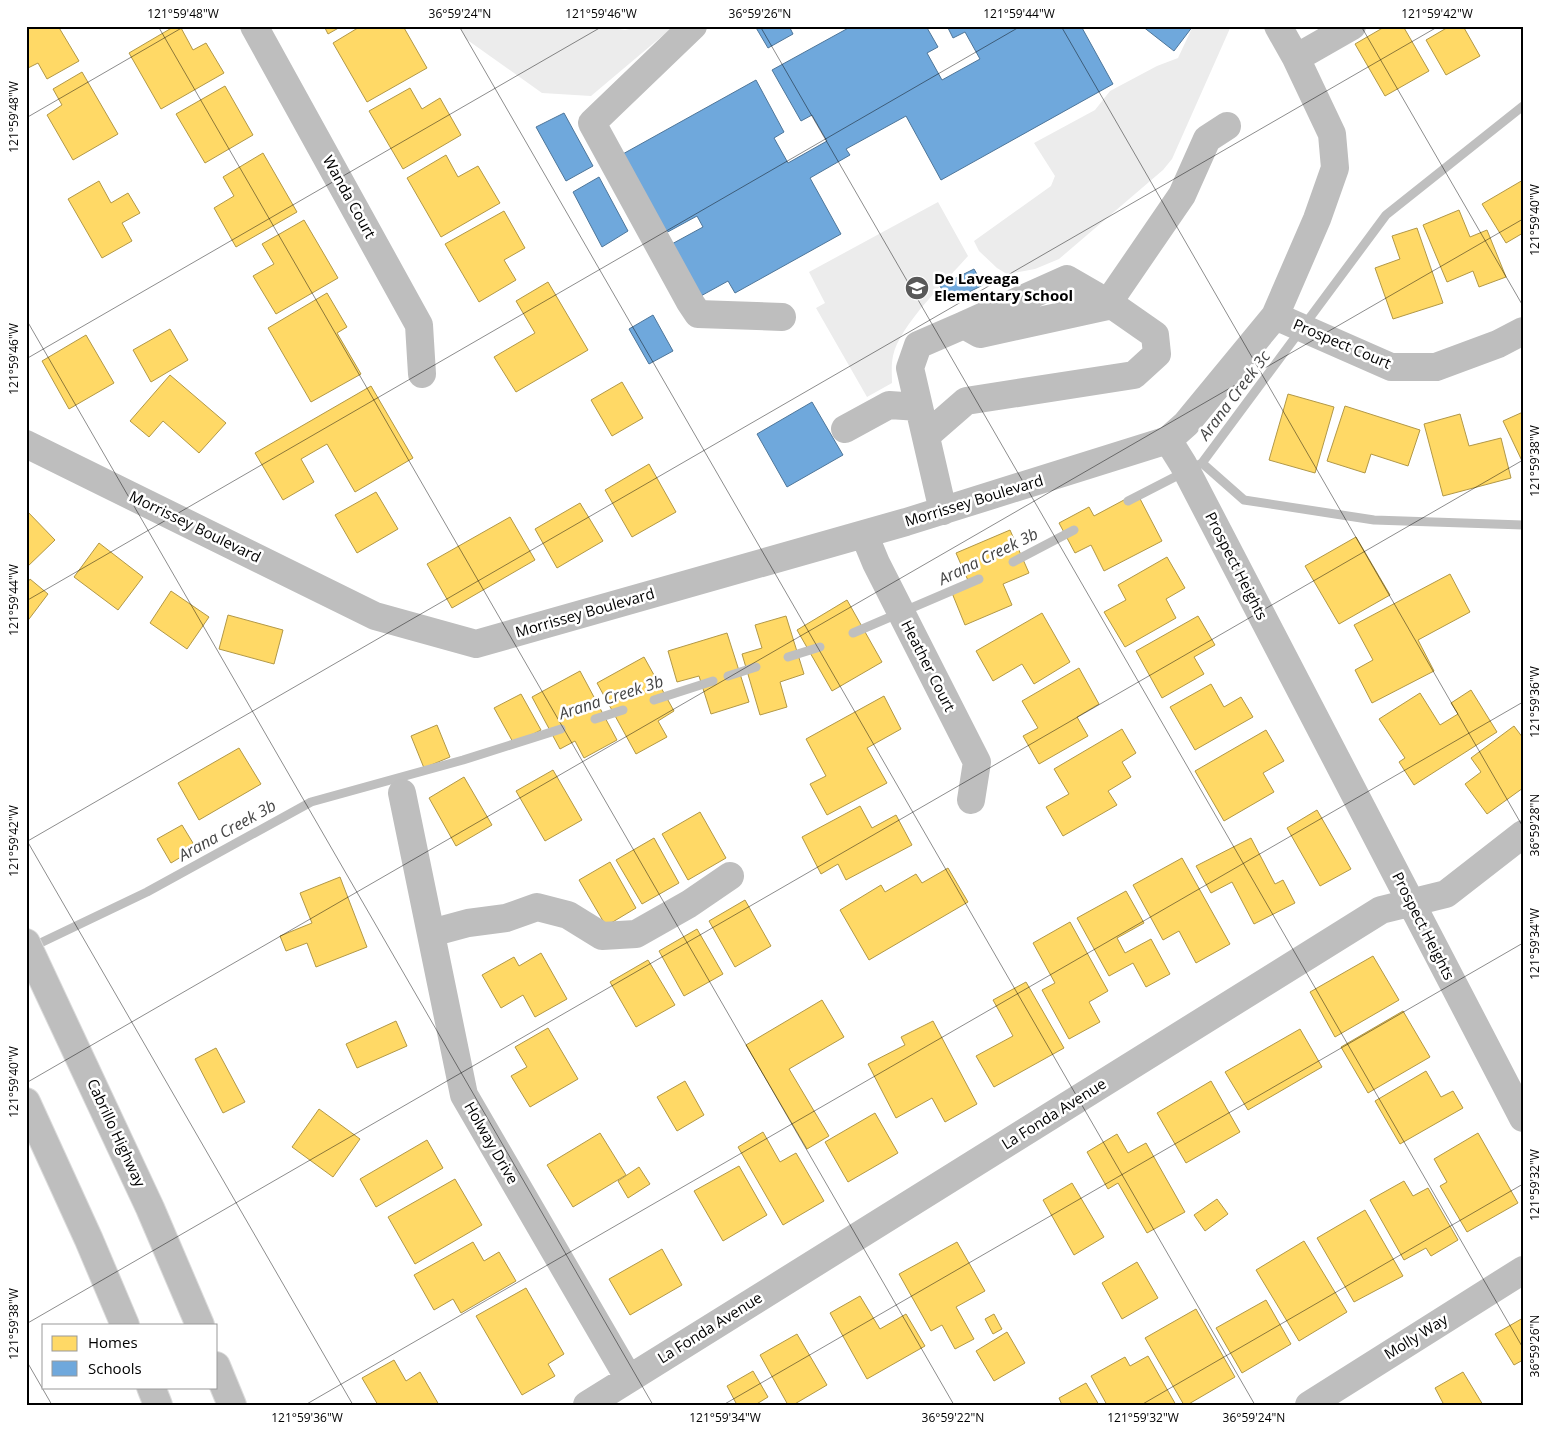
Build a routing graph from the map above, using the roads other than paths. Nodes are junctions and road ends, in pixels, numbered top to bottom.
1 (254, 26) edge
2 (693, 26) edge
3 (1278, 26) edge
4 (1352, 26) edge
5 (1296, 58) junction
6 (1227, 126) dead end
7 (1110, 304) junction
8 (1275, 316) junction
9 (782, 318) dead end
10 (1523, 331) edge
11 (422, 374) dead end
12 (920, 408) junction
13 (845, 429) dead end
14 (926, 435) junction
15 (1168, 440) junction
16 (26, 444) edge
17 (943, 510) junction
18 (864, 534) junction
19 (402, 793) dead end
20 (971, 800) dead end
21 (1523, 834) edge
22 (730, 876) dead end
23 (1411, 902) junction
24 (431, 933) junction
25 (26, 943) edge
26 (26, 1102) edge
27 (1523, 1118) edge
28 (1523, 1270) edge
29 (125, 1324) edge
30 (200, 1324) edge
31 (218, 1371) edge
32 (629, 1379) junction
33 (151, 1388) edge
34 (158, 1405) edge
35 (232, 1405) edge
36 (587, 1405) edge
37 (1309, 1405) edge

1 - 11 main road, Wanda Court
2 - 9 main road
3 - 5 main road
4 - 5 main road
5 - 8 main road
6 - 7 main road
7 - 12 main road
7 - 14 main road
8 - 10 main road, Prospect Court
8 - 15 main road
12 - 13 main road
12 - 14 main road
14 - 17 main road
15 - 17 main road, Morrissey Boulevard
15 - 23 main road, Prospect Heights
16 - 18 main road, Morrissey Boulevard
17 - 18 main road, Morrissey Boulevard
18 - 20 main road, Heather Court
19 - 24 main road, Holway Drive
21 - 23 main road, La Fonda Avenue
22 - 24 main road
23 - 27 main road, Prospect Heights
23 - 32 main road, La Fonda Avenue
24 - 32 main road, Holway Drive
25 - 30 main road, Cabrillo Highway
26 - 29 main road
28 - 37 main road, Molly Way
31 - 35 main road
32 - 36 main road, La Fonda Avenue
33 - 34 main road

